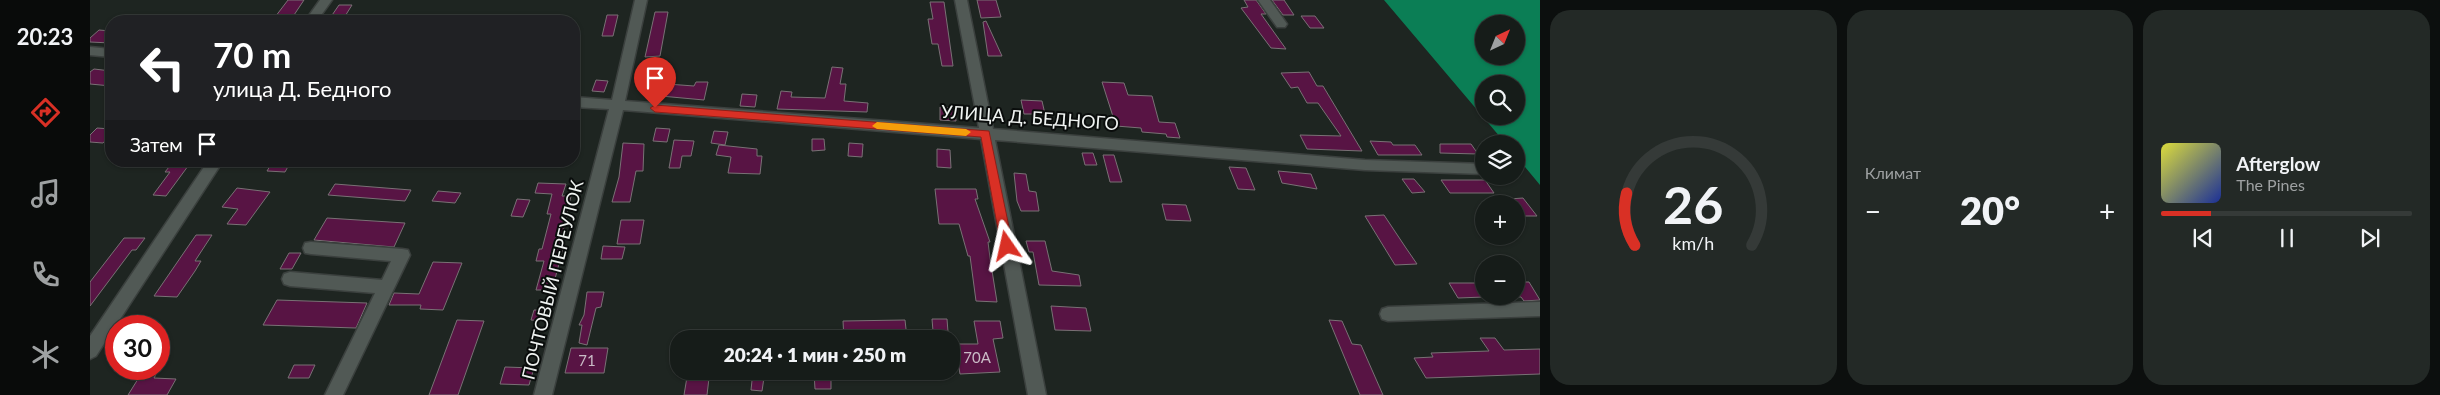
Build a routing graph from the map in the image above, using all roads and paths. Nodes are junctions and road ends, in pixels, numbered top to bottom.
1 (326, 0) edge
2 (641, 0) edge
3 (961, 0) edge
4 (1264, 0) edge
5 (315, 15) edge
6 (1281, 24) dead end
7 (90, 51) edge
8 (105, 52) edge
9 (580, 103) edge
10 (617, 106) junction
11 (985, 134) junction
12 (212, 167) edge
13 (1475, 169) edge
14 (311, 248) dead end
15 (290, 278) dead end
16 (388, 287) junction
17 (1540, 309) edge
18 (1388, 314) dead end
19 (90, 351) edge
20 (334, 395) edge
21 (543, 395) edge
22 (1037, 395) edge

1 - 5 street
2 - 10 street, ПОЧТОВЫЙ ПЕРЕУЛОК
3 - 11 street
4 - 6 street
7 - 8 street
9 - 10 street, УЛИЦА Д. БЕДНОГО
10 - 11 street, УЛИЦА Д. БЕДНОГО
10 - 21 street, ПОЧТОВЫЙ ПЕРЕУЛОК
11 - 13 street, УЛИЦА Д. БЕДНОГО
11 - 22 street
12 - 19 street
14 - 16 street
15 - 16 street
16 - 20 street
17 - 18 street

